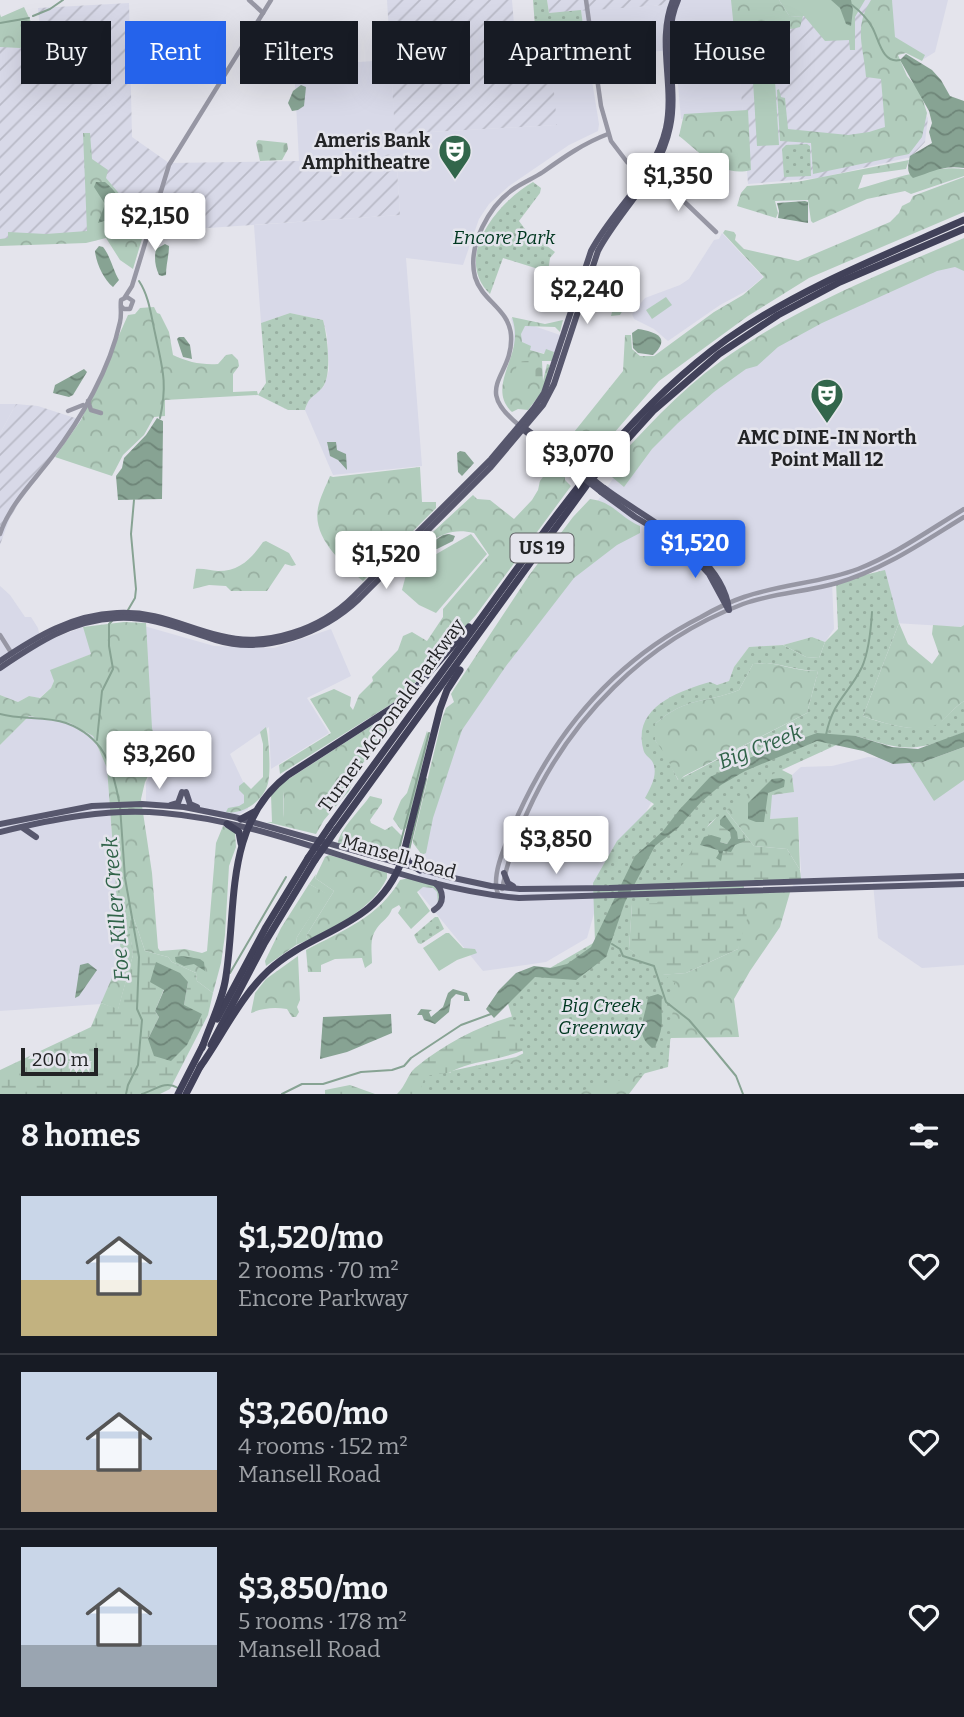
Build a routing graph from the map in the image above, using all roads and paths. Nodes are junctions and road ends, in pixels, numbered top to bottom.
1 (249, 0) edge
2 (271, 0) edge
3 (586, 0) edge
4 (675, 0) edge
5 (263, 13) junction
6 (604, 120) junction
7 (608, 134) junction
8 (594, 140) junction
9 (583, 145) junction
10 (613, 145) junction
11 (659, 151) junction
12 (634, 167) junction
13 (648, 176) junction
14 (638, 185) junction
15 (964, 220) edge
16 (964, 229) edge
17 (716, 232) dead end
18 (132, 286) junction
19 (125, 297) junction
20 (132, 300) junction
21 (121, 306) junction
22 (128, 310) junction
23 (121, 318) junction
24 (87, 401) junction
25 (101, 413) dead end
26 (531, 420) junction
27 (74, 425) junction
28 (522, 428) junction
29 (532, 435) junction
30 (516, 438) junction
31 (498, 460) junction
32 (964, 509) edge
33 (964, 517) edge
34 (0, 534) edge
35 (357, 584) dead end
36 (366, 584) junction
37 (491, 604) junction
38 (727, 606) junction
39 (498, 610) junction
40 (0, 635) edge
41 (8, 654) edge
42 (0, 668) edge
43 (106, 809) junction
44 (162, 809) junction
45 (257, 809) junction
46 (211, 812) junction
47 (241, 819) junction
48 (517, 819) junction
49 (523, 822) junction
50 (0, 824) edge
51 (227, 824) junction
52 (176, 825) dead end
53 (249, 825) junction
54 (21, 828) junction
55 (333, 828) junction
56 (0, 832) edge
57 (36, 837) dead end
58 (311, 839) junction
59 (290, 841) junction
60 (241, 847) junction
61 (405, 848) junction
62 (312, 859) junction
63 (401, 870) junction
64 (420, 870) junction
65 (505, 873) junction
66 (964, 876) edge
67 (434, 882) junction
68 (900, 883) junction
69 (964, 884) edge
70 (499, 887) junction
71 (526, 889) junction
72 (499, 896) junction
73 (434, 910) dead end
74 (202, 1048) junction
75 (200, 1068) junction
76 (192, 1075) junction
77 (178, 1094) edge
78 (186, 1094) edge

1 - 5 street
2 - 5 street
3 - 6 street
4 - 11 main road
4 - 13 main road
5 - 18 street
6 - 7 street
6 - 8 street
7 - 8 street
7 - 10 street
8 - 9 street
9 - 10 street
9 - 28 street
10 - 12 street
11 - 12 main road
11 - 13 main road
12 - 13 street
12 - 14 main road
13 - 14 main road
13 - 17 street
13 - 26 main road
14 - 28 main road
15 - 37 highway, Turner McDonald Parkway / US 19
16 - 39 highway, Turner McDonald Parkway / US 19
18 - 19 street
18 - 20 street
19 - 20 street
19 - 21 street
20 - 22 street
21 - 22 street
21 - 23 street
22 - 23 street
23 - 24 street
24 - 25 street
24 - 27 street
24 - 27 street
26 - 28 main road
26 - 29 main road
27 - 34 street
28 - 29 main road
28 - 30 main road
28 - 31 main road
28 - 36 main road
29 - 30 main road
29 - 38 main road, bridge
30 - 31 main road
31 - 41 main road
32 - 38 street
33 - 38 street
35 - 36 main road
36 - 41 main road
37 - 45 highway
37 - 55 highway, Turner McDonald Parkway / US 19
38 - 48 street
38 - 49 street
39 - 55 highway, Turner McDonald Parkway / US 19
39 - 61 highway
40 - 41 street
41 - 42 main road
43 - 44 main road, Mansell Road
43 - 44 main road, Mansell Road
43 - 50 main road, Mansell Road
43 - 54 main road, Mansell Road
44 - 46 main road, Mansell Road
44 - 46 main road
44 - 51 main road, Mansell Road
44 - 52 main road
45 - 47 highway
45 - 53 highway
46 - 47 main road, Mansell Road
47 - 53 main road, Mansell Road
48 - 49 street
48 - 70 street
49 - 65 street
51 - 53 main road, Mansell Road
51 - 60 highway
53 - 58 main road, Mansell Road
53 - 59 main road, Mansell Road
53 - 60 highway
54 - 56 main road, Mansell Road
54 - 57 main road
55 - 62 highway, Turner McDonald Parkway / US 19, bridge
58 - 59 main road
58 - 63 main road, Mansell Road
59 - 63 main road, Mansell Road
60 - 74 highway
61 - 63 highway
61 - 64 highway
62 - 74 highway, Turner McDonald Parkway / US 19
62 - 75 highway, Turner McDonald Parkway / US 19
63 - 64 main road, Mansell Road
63 - 67 main road, Mansell Road
63 - 75 highway
64 - 70 main road, Mansell Road
65 - 70 street
65 - 71 main road
66 - 68 main road, Mansell Road
67 - 72 main road, Mansell Road
67 - 73 main road
68 - 69 main road, Mansell Road
68 - 71 main road, Mansell Road
68 - 72 main road, Mansell Road
70 - 71 main road, Mansell Road
70 - 72 street
74 - 76 highway, Turner McDonald Parkway / US 19
75 - 76 highway, Turner McDonald Parkway / US 19
76 - 77 highway, Turner McDonald Parkway / US 19
76 - 78 highway, Turner McDonald Parkway / US 19

